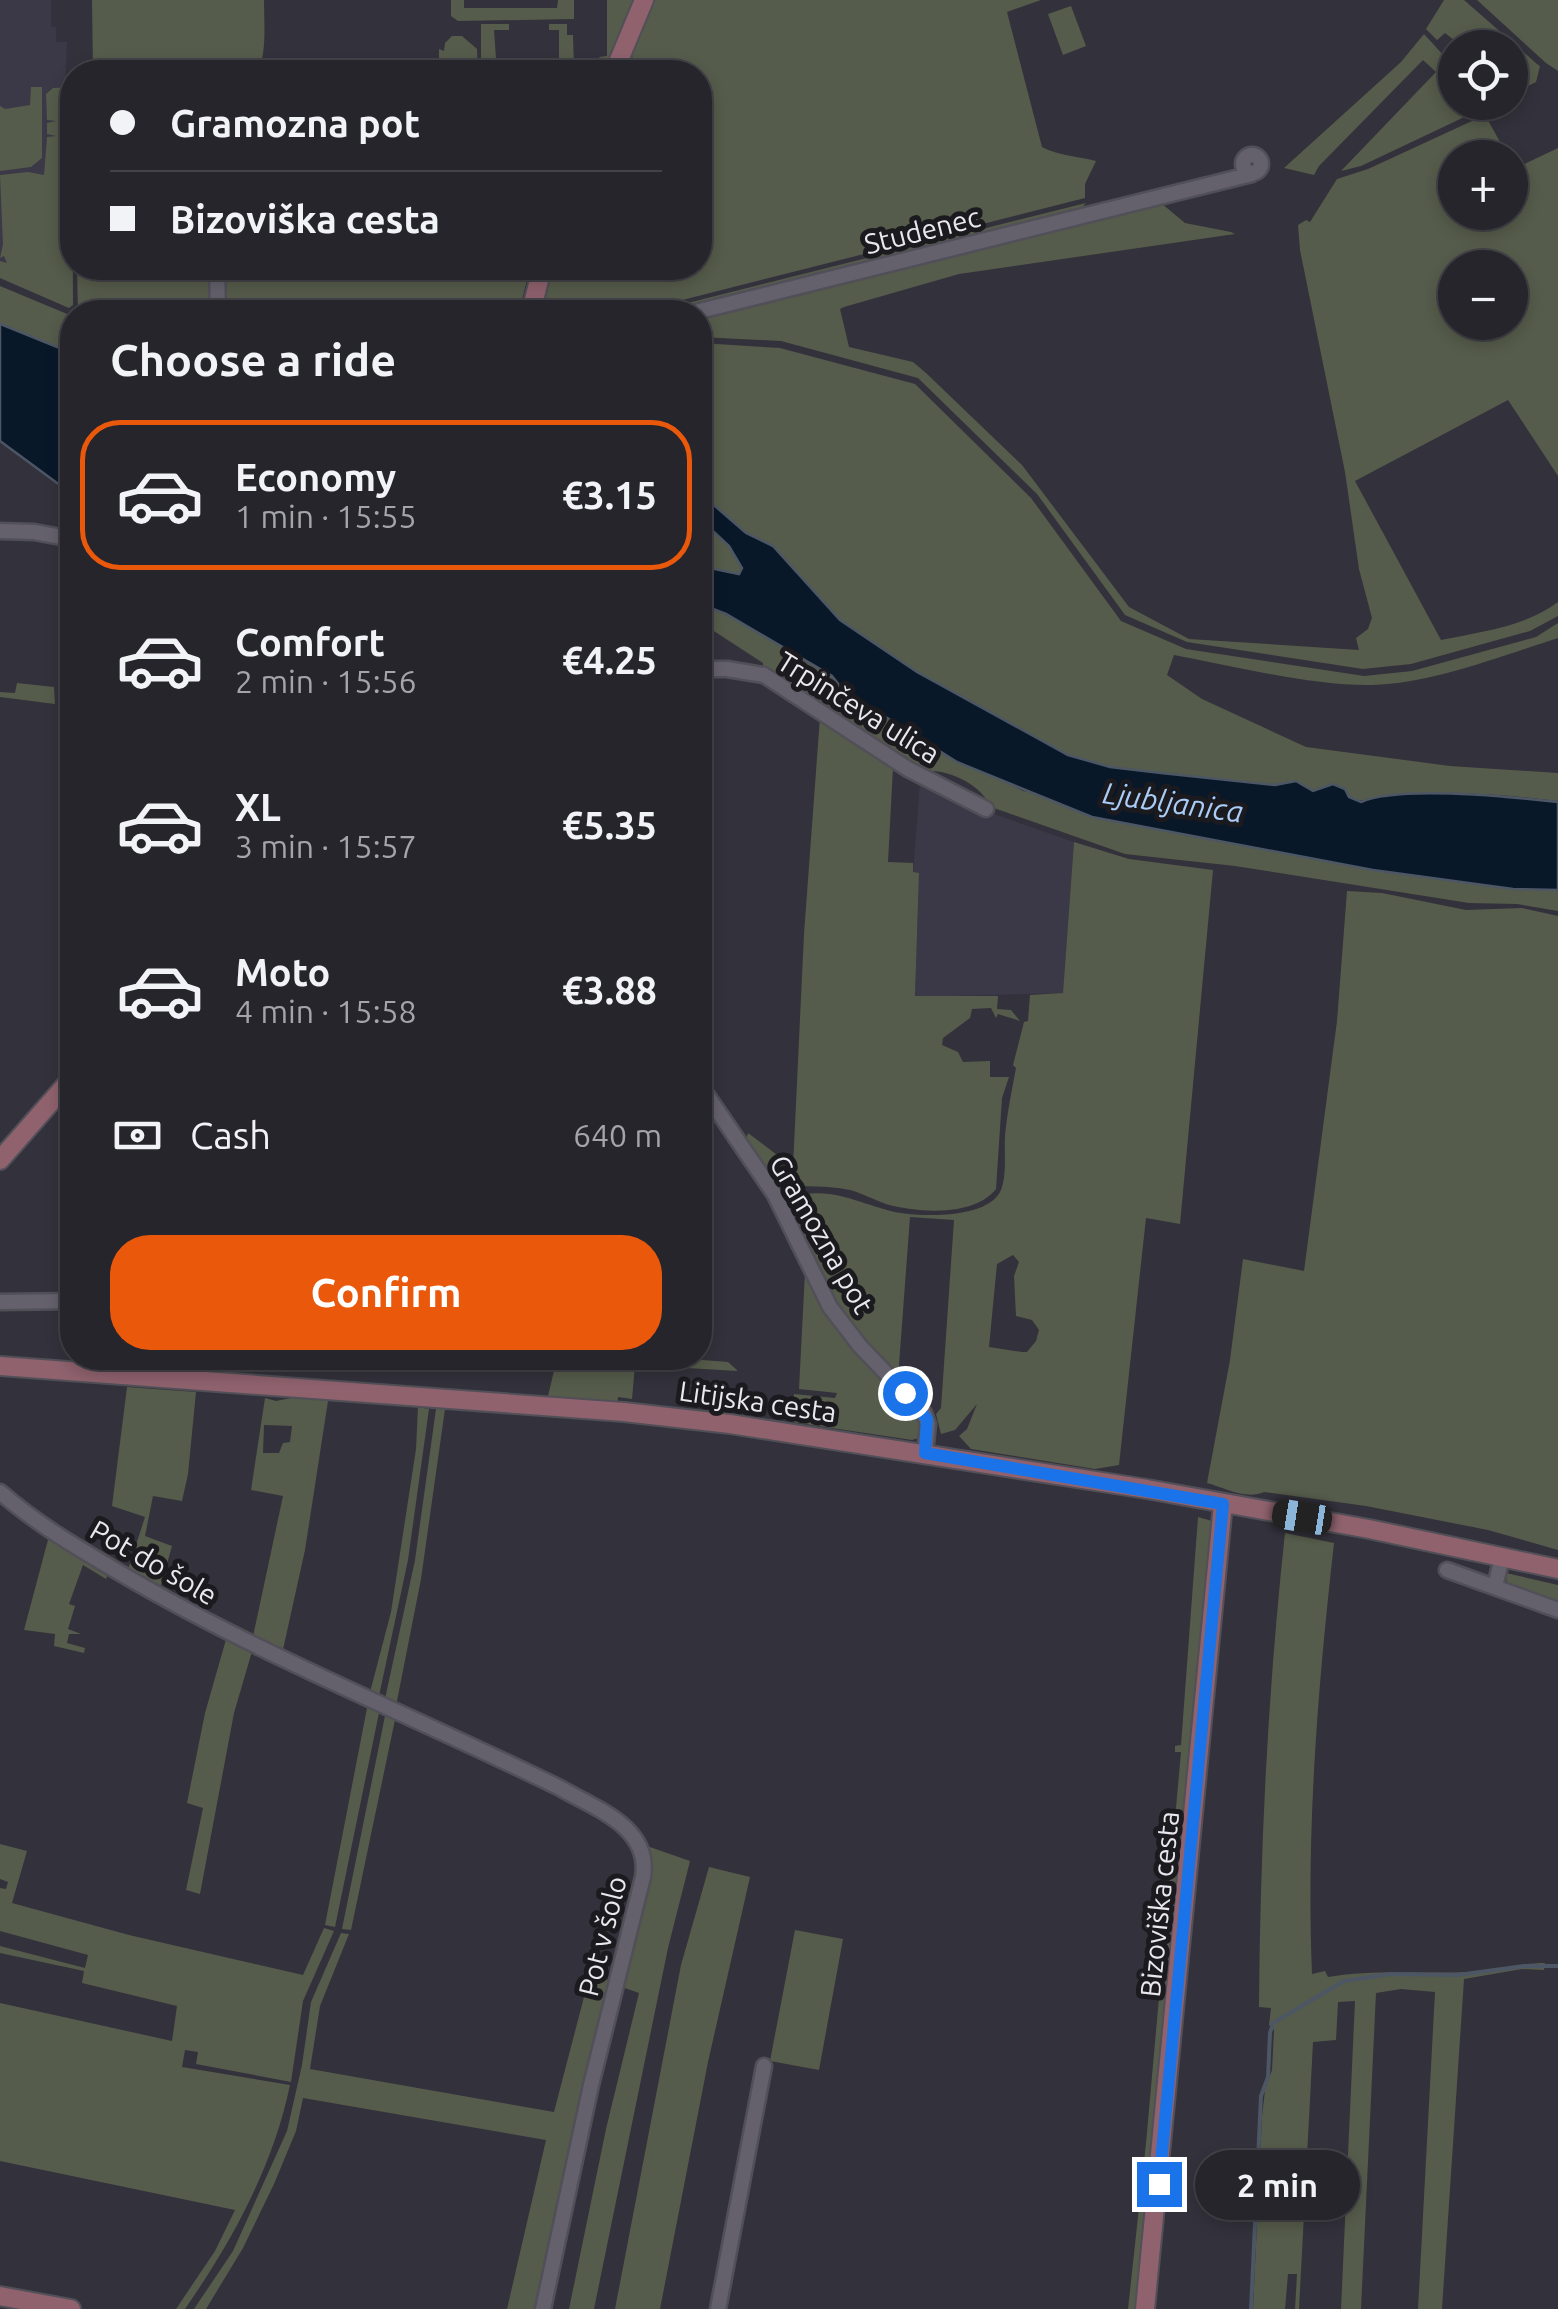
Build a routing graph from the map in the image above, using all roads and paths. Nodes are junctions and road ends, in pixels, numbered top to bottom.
1 (644, 0) edge
2 (619, 60) edge
3 (1248, 170) dead end
4 (712, 308) edge
5 (0, 531) edge
6 (60, 537) edge
7 (712, 669) edge
8 (986, 808) dead end
9 (60, 1092) edge
10 (712, 1103) edge
11 (0, 1160) edge
12 (60, 1300) edge
13 (0, 1302) edge
14 (0, 1366) edge
15 (925, 1453) junction
16 (0, 1492) edge
17 (1223, 1504) junction
18 (1502, 1557) junction
19 (1558, 1569) edge
20 (1447, 1570) dead end
21 (1495, 1587) junction
22 (1558, 1610) edge
23 (292, 1662) joint
24 (764, 2066) dead end
25 (9, 2301) edge
26 (71, 2309) edge
27 (543, 2309) edge
28 (718, 2309) edge
29 (1145, 2309) edge

1 - 2 main road
3 - 4 street, Studenec
5 - 6 street
7 - 8 street, Trpinčeva ulica
9 - 11 main road
10 - 15 street, Gramozna pot
12 - 13 street
14 - 15 main road, Litijska cesta
15 - 17 main road, Litijska cesta
16 - 23 street, Pot do šole
17 - 18 main road, Litijska cesta
17 - 29 main road, Bizoviška cesta
18 - 19 main road, Litijska cesta
18 - 21 street
20 - 21 street
21 - 22 street
23 - 27 street, Pot v šolo
24 - 28 street
25 - 26 main road

